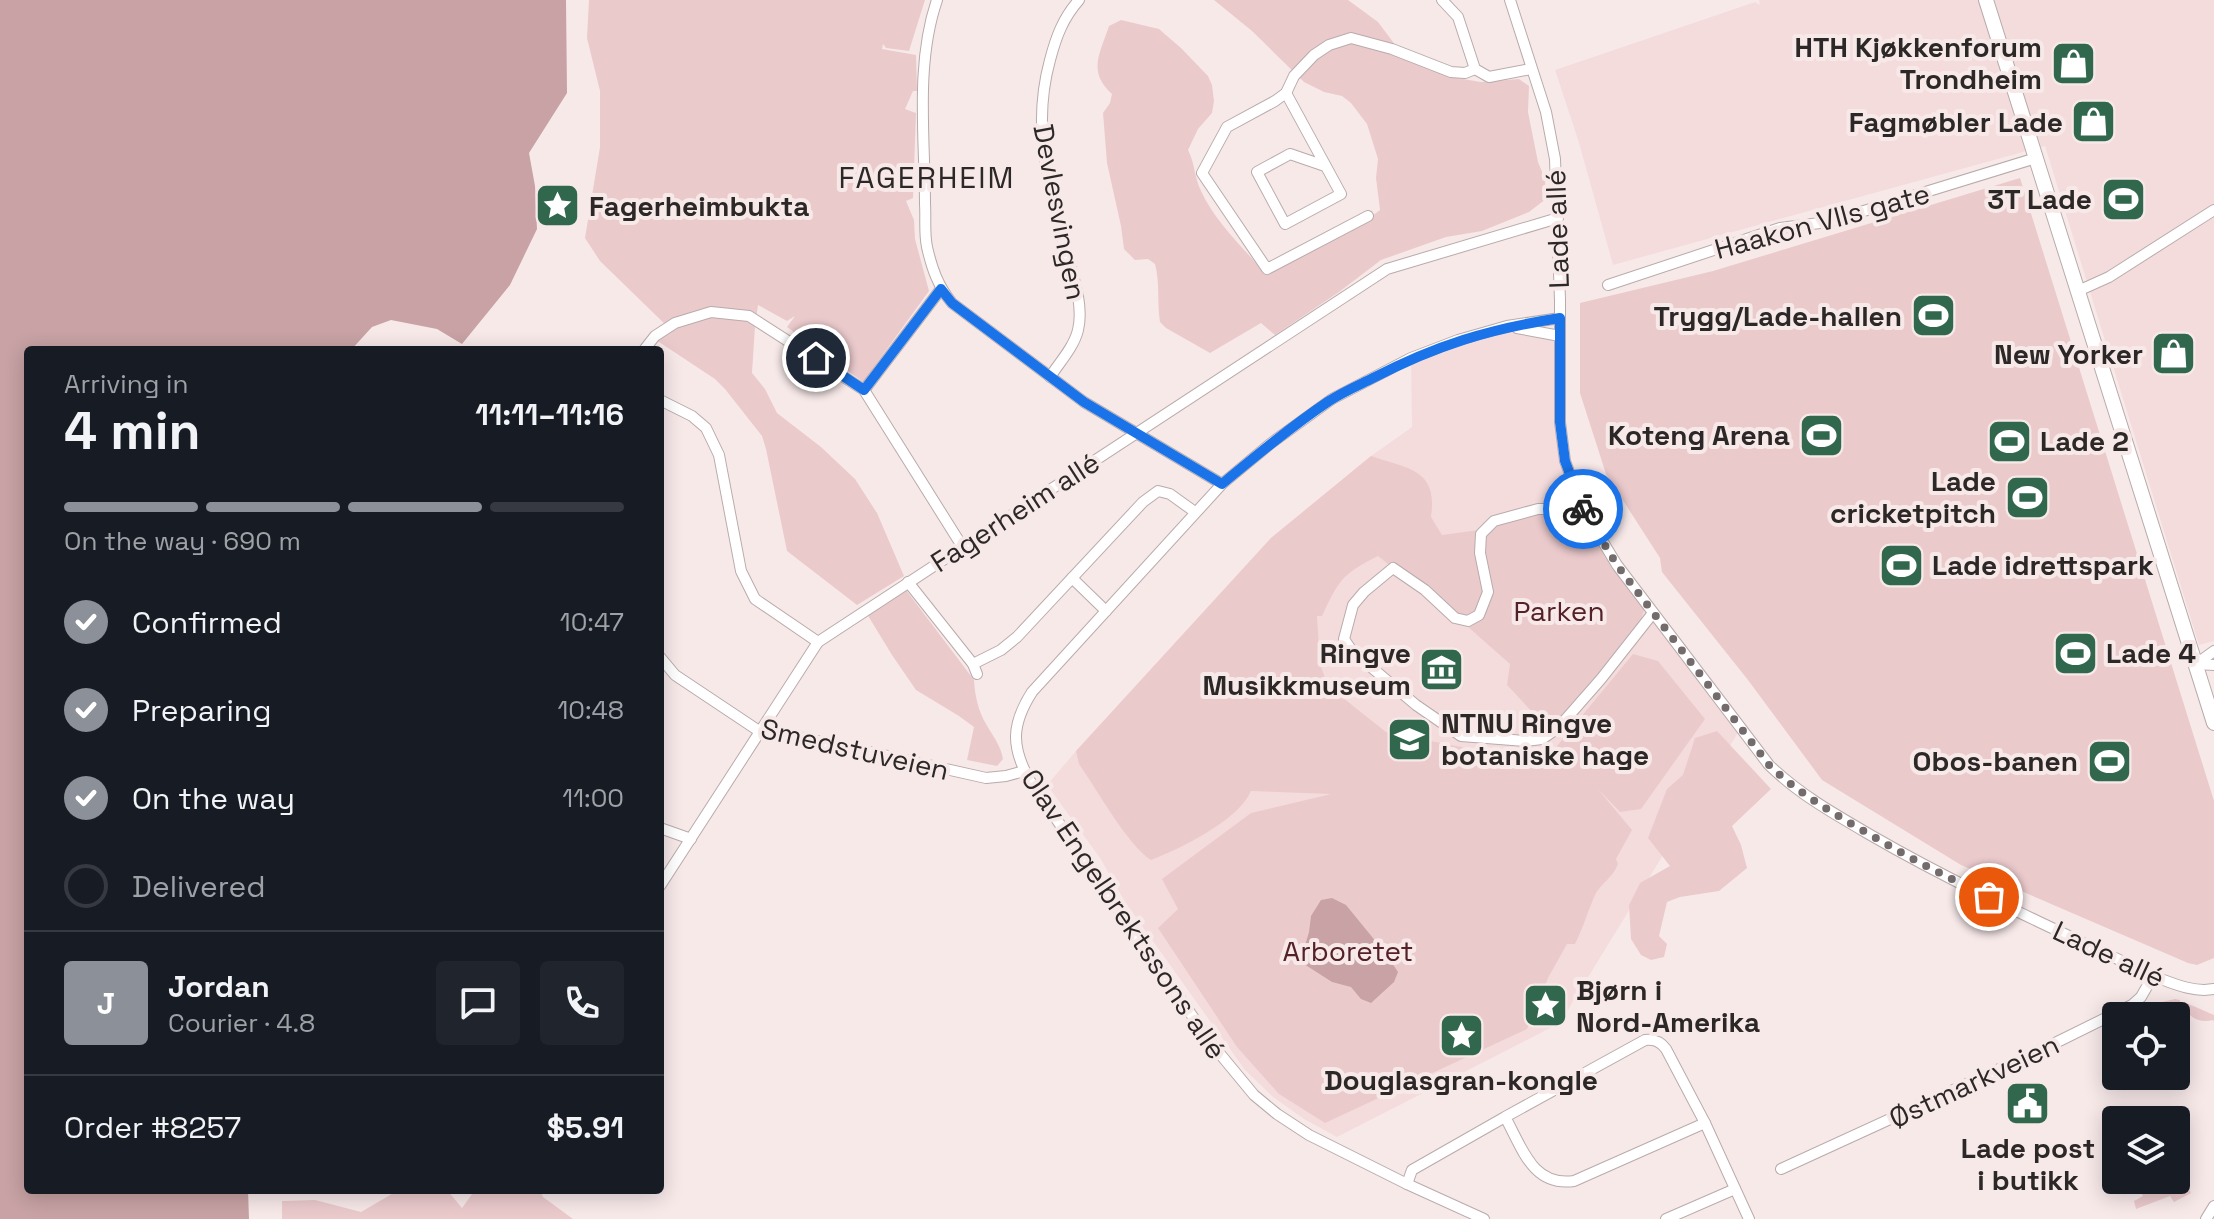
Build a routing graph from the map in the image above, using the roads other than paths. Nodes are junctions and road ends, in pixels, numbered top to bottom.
1 (937, 0) edge
2 (1079, 0) edge
3 (1442, 0) edge
4 (1510, 0) edge
5 (1986, 0) edge
6 (1475, 69) junction
7 (1531, 69) junction
8 (1286, 93) junction
9 (2036, 158) junction
10 (1325, 166) junction
11 (2214, 210) edge
12 (1368, 216) dead end
13 (1558, 218) junction
14 (1608, 285) dead end
15 (941, 289) junction
16 (2078, 291) junction
17 (1560, 318) junction
18 (1507, 326) junction
19 (1560, 336) junction
20 (647, 346) edge
21 (1050, 377) junction
22 (864, 390) junction
23 (664, 402) edge
24 (1134, 433) junction
25 (1222, 484) junction
26 (1583, 509) junction
27 (1195, 512) junction
28 (962, 546) junction
29 (1072, 578) junction
30 (908, 582) junction
31 (1106, 611) junction
32 (1653, 613) junction
33 (818, 642) junction
34 (2214, 651) edge
35 (664, 662) edge
36 (2196, 664) junction
37 (2214, 665) edge
38 (2214, 723) edge
39 (759, 731) junction
40 (1024, 771) junction
41 (664, 829) edge
42 (691, 839) junction
43 (664, 880) edge
44 (2153, 976) junction
45 (2209, 990) edge
46 (2214, 999) edge
47 (1505, 1117) junction
48 (1705, 1123) junction
49 (1781, 1169) dead end
50 (1407, 1184) junction
51 (1735, 1189) junction
52 (2214, 1206) edge
53 (1484, 1219) edge
54 (1666, 1219) edge
55 (1749, 1219) edge
56 (2206, 1219) edge

1 - 15 street
2 - 21 street, Devlesvingen
3 - 6 street
4 - 7 street, Lade allé
5 - 9 main road
6 - 7 street
6 - 8 street
7 - 13 street, Lade allé
8 - 10 street
8 - 12 street
9 - 14 street, Haakon VIIs gate
9 - 16 main road
10 - 10 street
11 - 16 street
13 - 17 street, Lade allé
13 - 24 street, Fagerheim allé
15 - 21 street
15 - 22 street
16 - 36 main road
17 - 18 street, Olav Engelbrektssons allé
17 - 19 street, Lade allé
18 - 19 street, Olav Engelbrektssons allé
18 - 25 street, Olav Engelbrektssons allé
19 - 26 street, Lade allé
20 - 22 street
21 - 24 street
22 - 28 street
23 - 33 street
24 - 25 street
24 - 28 street, Fagerheim allé
25 - 27 street, Olav Engelbrektssons allé
26 - 32 street, Lade allé
26 - 32 street
27 - 29 street
27 - 31 street, Olav Engelbrektssons allé
28 - 30 street, Fagerheim allé
29 - 30 street
29 - 31 street
30 - 33 street, Fagerheim allé
31 - 40 street, Olav Engelbrektssons allé
32 - 44 street, Lade allé
33 - 39 street, Fagerheim allé
34 - 36 street
35 - 39 street, Smedstuveien
36 - 37 street
36 - 38 main road
39 - 40 street, Smedstuveien
39 - 42 street, Fagerheim allé
40 - 50 street, Olav Engelbrektssons allé
41 - 42 street
42 - 43 street, Fagerheim allé
44 - 45 street, Lade allé
44 - 49 street, Østmarkveien
45 - 46 street, Lade allé
47 - 48 street
47 - 48 street
47 - 50 street
48 - 51 street
50 - 53 street, Olav Engelbrektssons allé
51 - 54 street
51 - 55 street
52 - 56 street

